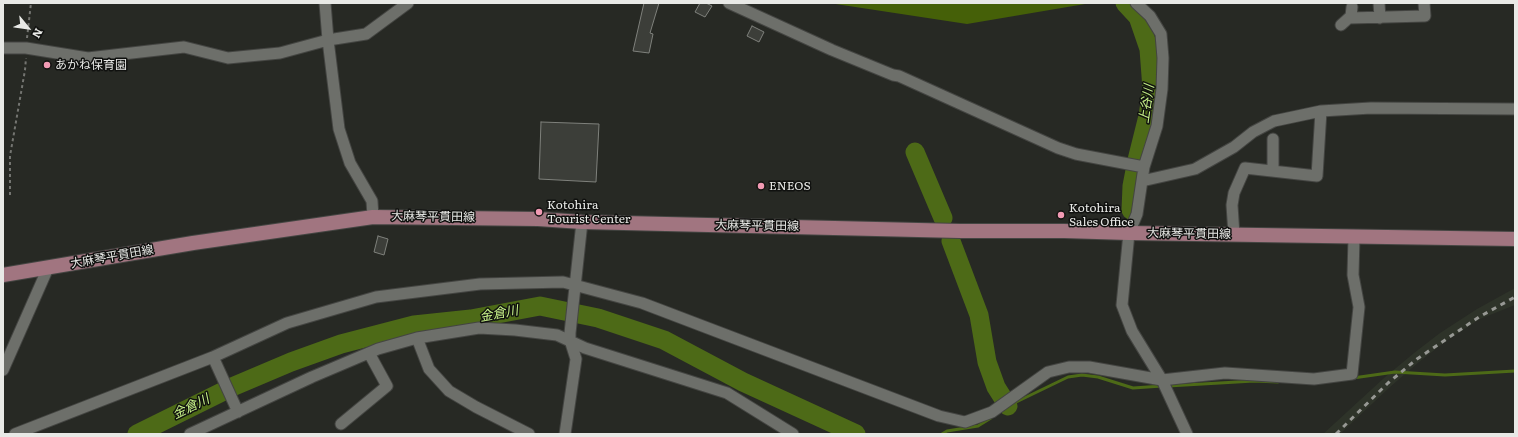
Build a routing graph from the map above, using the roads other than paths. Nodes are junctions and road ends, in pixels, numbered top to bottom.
1 (325, 3) edge
2 (408, 3) edge
3 (729, 3) edge
4 (1136, 3) edge
5 (1379, 3) edge
6 (1424, 3) edge
7 (1352, 7) dead end
8 (1380, 18) junction
9 (328, 40) junction
10 (3, 48) edge
11 (1515, 109) edge
12 (1321, 111) junction
13 (1273, 138) dead end
14 (1144, 167) junction
15 (1273, 171) junction
16 (1142, 181) junction
17 (373, 216) junction
18 (582, 222) junction
19 (1129, 233) junction
20 (1234, 235) junction
21 (1354, 237) junction
22 (1515, 239) edge
23 (48, 268) junction
24 (3, 275) edge
25 (575, 288) junction
26 (570, 337) junction
27 (417, 338) junction
28 (368, 353) junction
29 (213, 357) junction
30 (3, 370) edge
31 (1162, 380) junction
32 (238, 412) junction
33 (341, 424) dead end
34 (15, 434) edge
35 (190, 434) edge
36 (529, 434) edge
37 (565, 434) edge
38 (793, 434) edge
39 (1187, 434) edge

1 - 9 street
2 - 9 street
3 - 14 street
4 - 14 street
5 - 8 street
6 - 8 street
7 - 8 street
9 - 10 street
9 - 17 street
11 - 12 street
12 - 15 street
12 - 16 street
13 - 15 street
14 - 16 street
15 - 20 street
16 - 19 street
17 - 18 main road, 大麻琴平貫田線
17 - 23 main road, 大麻琴平貫田線
18 - 19 main road, 大麻琴平貫田線
18 - 25 street
19 - 20 main road, 大麻琴平貫田線
19 - 31 street
20 - 21 main road, 大麻琴平貫田線
21 - 22 main road, 大麻琴平貫田線
21 - 31 street
23 - 24 main road, 大麻琴平貫田線
23 - 30 street
25 - 26 street
25 - 29 street
25 - 31 street
26 - 27 street
26 - 37 street
26 - 38 street
27 - 28 street
27 - 36 street
28 - 32 street
28 - 33 street
29 - 32 street
29 - 34 street
31 - 39 street
32 - 35 street

